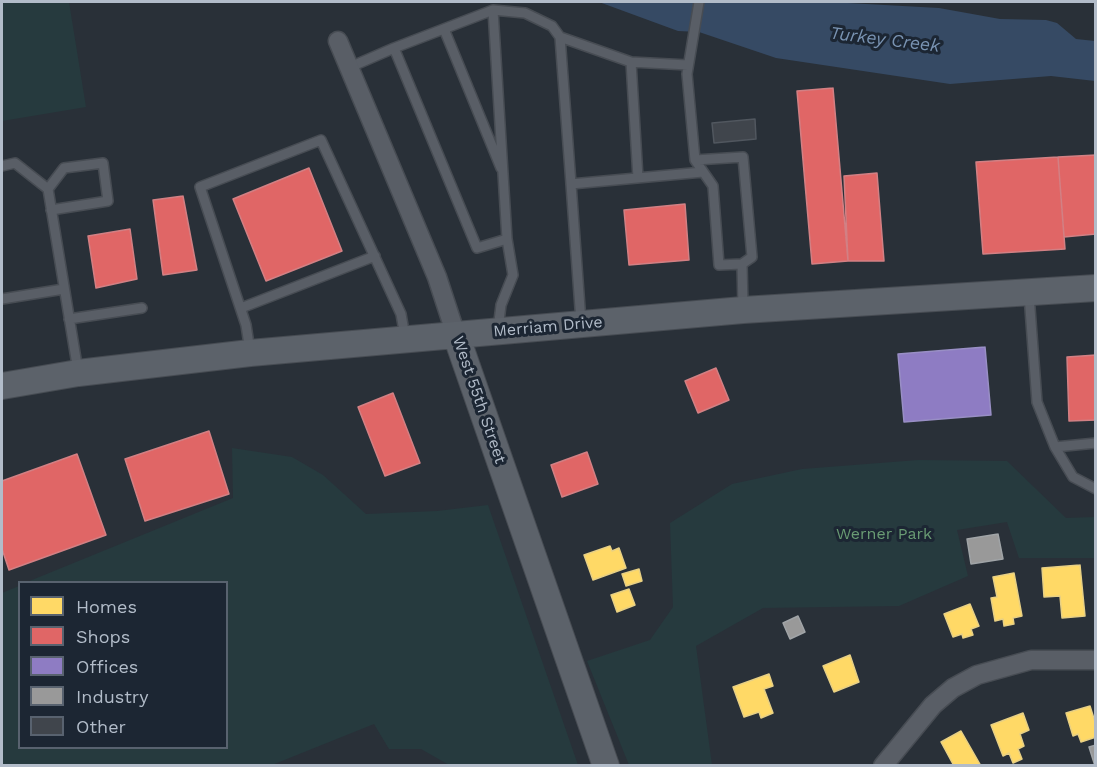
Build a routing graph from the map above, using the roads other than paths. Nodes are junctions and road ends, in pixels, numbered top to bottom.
1 (699, 2) edge
2 (493, 10) junction
3 (444, 29) junction
4 (560, 37) junction
5 (338, 41) dead end
6 (394, 48) junction
7 (631, 62) junction
8 (688, 65) junction
9 (348, 68) junction
10 (695, 160) junction
11 (2, 166) edge
12 (703, 172) junction
13 (504, 176) junction
14 (638, 178) junction
15 (571, 184) junction
16 (48, 189) junction
17 (51, 210) junction
18 (507, 239) junction
19 (375, 256) junction
20 (742, 264) junction
21 (1095, 288) edge
22 (64, 289) junction
23 (1029, 292) junction
24 (2, 299) edge
25 (142, 308) dead end
26 (241, 308) junction
27 (744, 310) junction
28 (69, 319) junction
29 (582, 324) junction
30 (498, 332) junction
31 (456, 335) junction
32 (406, 339) junction
33 (250, 353) junction
34 (78, 373) junction
35 (2, 386) edge
36 (1095, 443) edge
37 (1055, 447) junction
38 (1095, 489) edge
39 (1095, 660) edge
40 (606, 765) edge
41 (883, 765) edge

1 - 8 lane
2 - 3 lane
2 - 4 lane
2 - 13 lane
3 - 6 lane
3 - 13 lane
4 - 7 lane
4 - 15 lane
5 - 9 street, West 55th Street
6 - 9 lane
6 - 18 lane
7 - 8 lane
7 - 14 lane
8 - 10 lane
9 - 31 street, West 55th Street
10 - 12 lane
10 - 20 lane
11 - 16 lane
12 - 14 lane
12 - 20 lane
13 - 18 lane
14 - 15 lane
15 - 29 lane
16 - 17 lane
16 - 17 lane
17 - 22 lane
18 - 30 lane
19 - 26 lane
19 - 26 lane
19 - 32 lane
20 - 27 lane
21 - 23 main road, Merriam Drive
22 - 24 lane
22 - 28 lane
23 - 27 main road, Merriam Drive
23 - 37 lane
25 - 28 lane
26 - 33 lane
27 - 29 main road, Merriam Drive
28 - 34 lane
29 - 30 main road, Merriam Drive
30 - 31 main road, Merriam Drive
31 - 32 main road, Merriam Drive
31 - 40 main road, West 55th Street
32 - 33 main road, Merriam Drive
33 - 34 main road, Merriam Drive
34 - 35 main road, Merriam Drive
36 - 37 lane
37 - 38 lane
39 - 41 street

